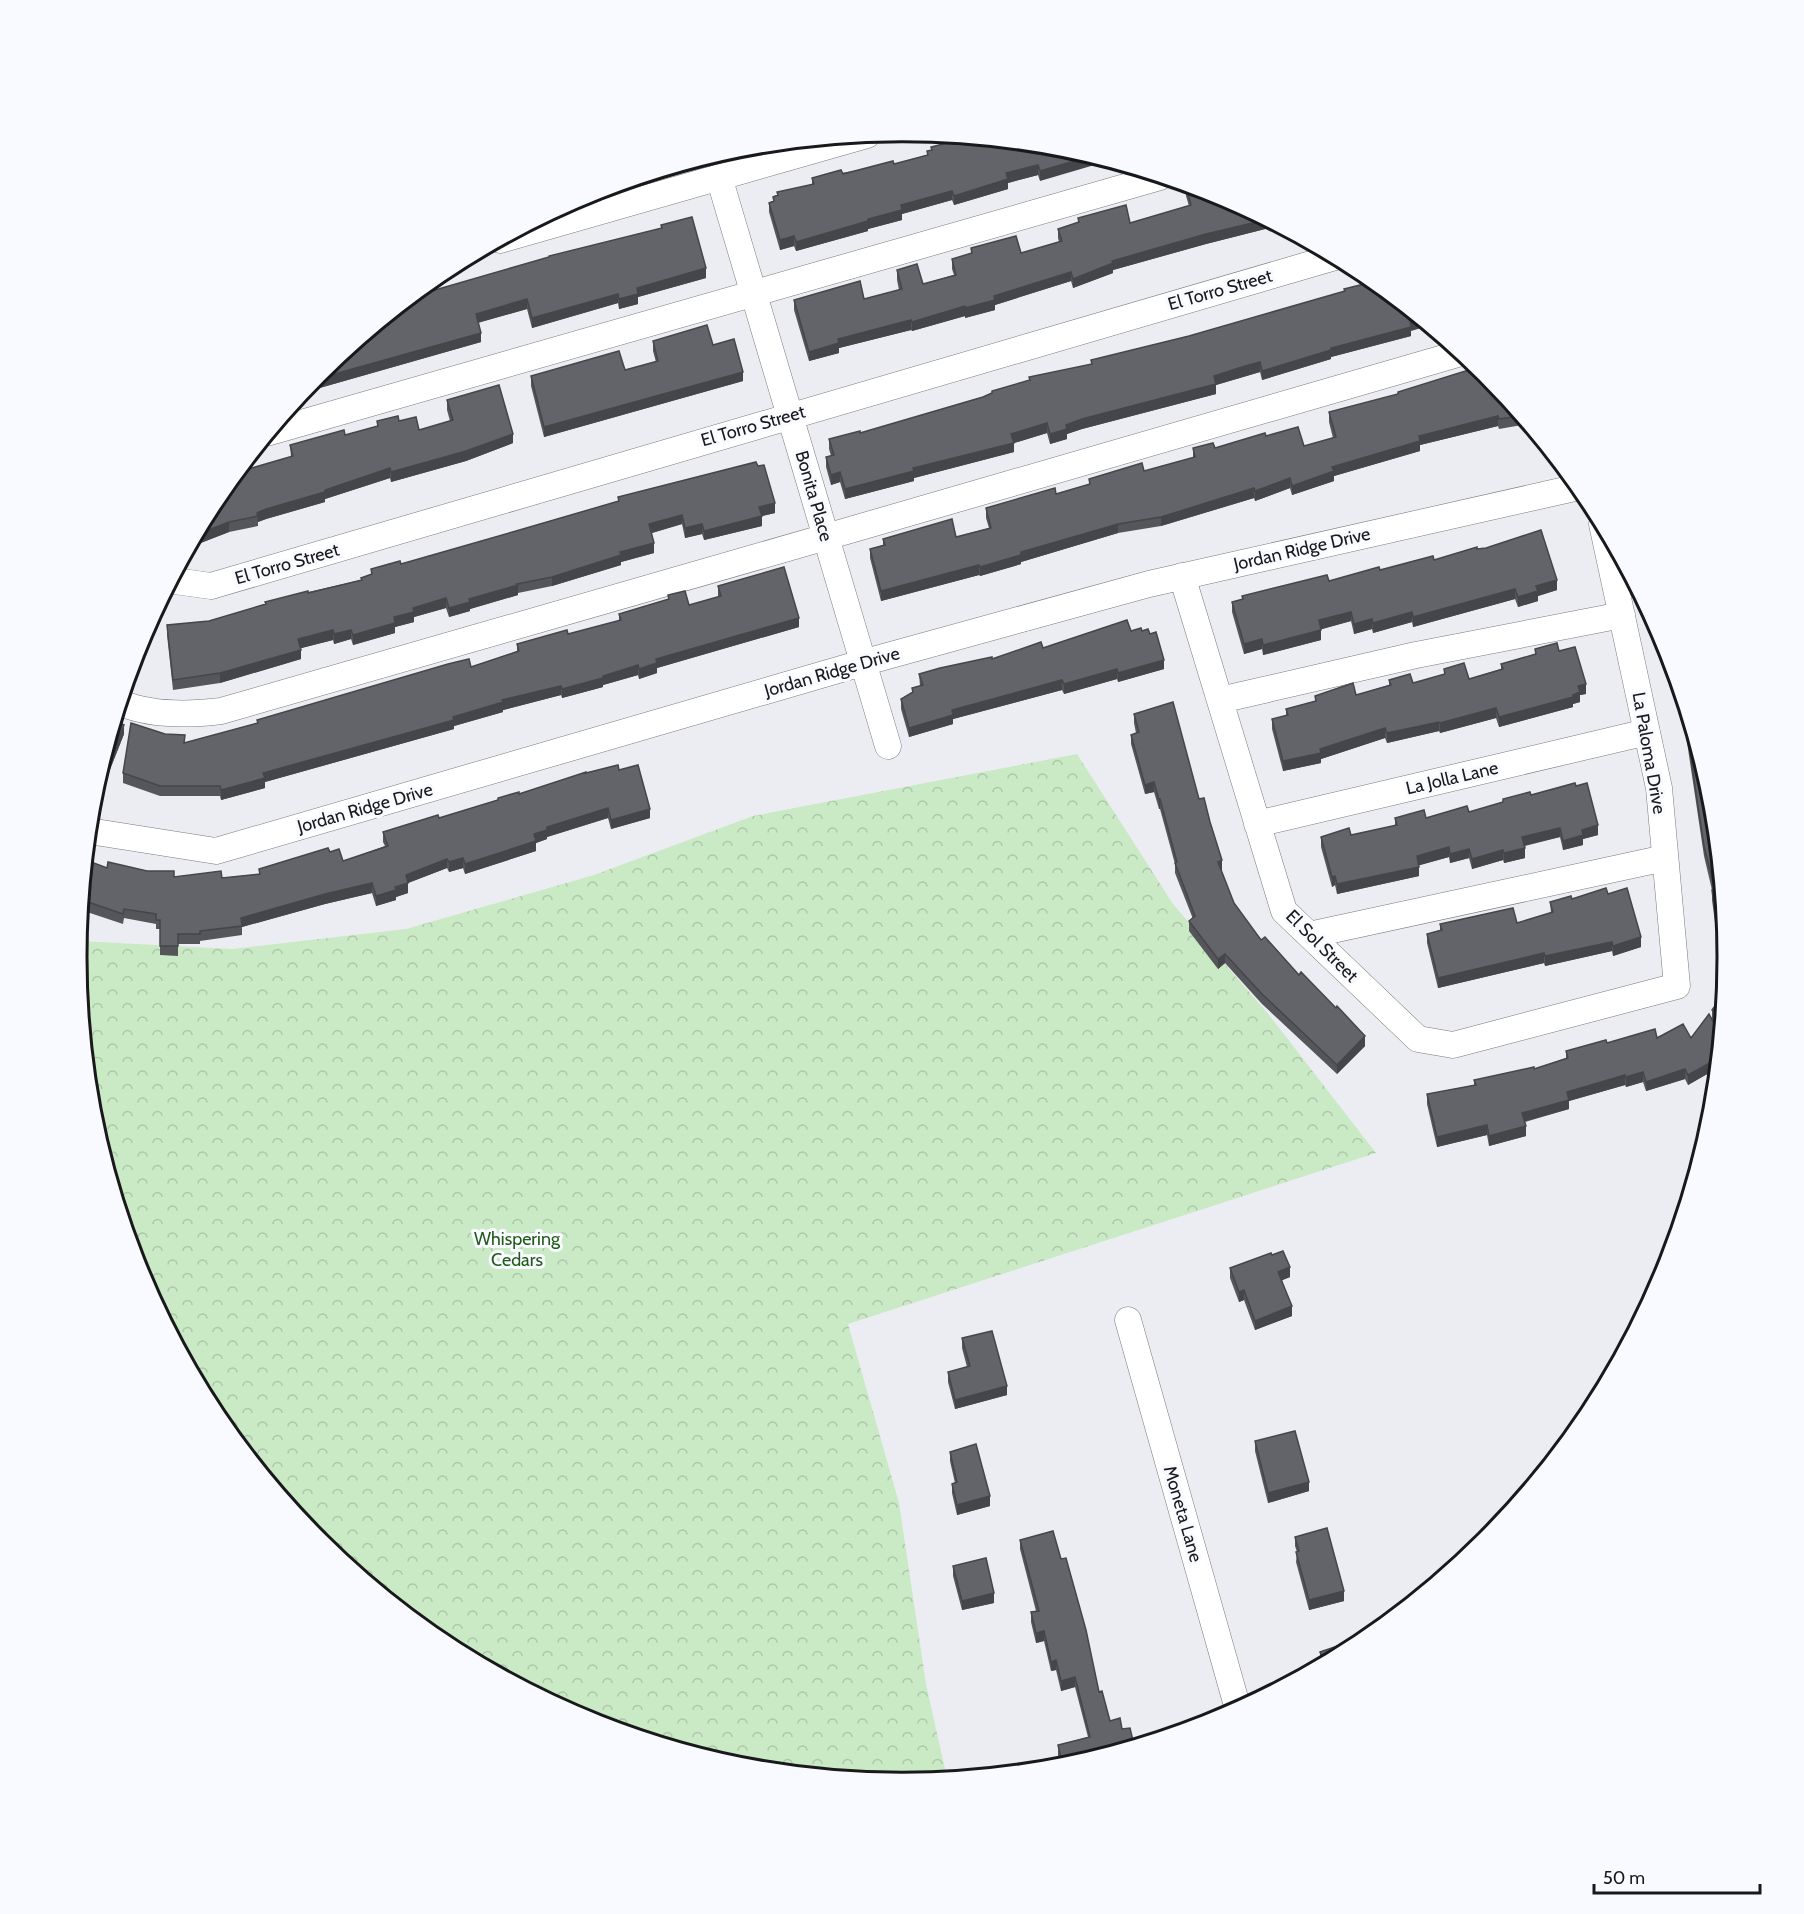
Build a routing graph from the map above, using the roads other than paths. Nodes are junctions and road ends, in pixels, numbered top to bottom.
1 (828, 146) edge
2 (719, 177) junction
3 (1148, 180) edge
4 (534, 230) edge
5 (1325, 260) edge
6 (754, 294) junction
7 (1451, 356) edge
8 (791, 415) junction
9 (282, 429) edge
10 (1569, 489) edge
11 (826, 537) junction
12 (1608, 549) edge
13 (1182, 576) junction
14 (179, 581) edge
15 (1622, 615) junction
16 (862, 663) junction
17 (1220, 700) junction
18 (127, 704) edge
19 (1647, 732) junction
20 (888, 746) dead end
21 (1257, 824) junction
22 (97, 832) edge
23 (1665, 858) junction
24 (1309, 935) junction
25 (1677, 986) joint
26 (1128, 1320) dead end
27 (1235, 1700) edge

1 - 2 street
2 - 4 street
2 - 6 street, Bonita Place
3 - 6 street
5 - 8 street, El Torro Street
6 - 8 street, Bonita Place
6 - 9 street
7 - 11 street
8 - 11 street, Bonita Place
8 - 14 street, El Torro Street
10 - 13 street, Jordan Ridge Drive
11 - 16 street, Bonita Place
11 - 18 street
12 - 15 street, La Paloma Drive
13 - 16 street, Jordan Ridge Drive
13 - 17 street, El Sol Street
15 - 17 street
15 - 19 street, La Paloma Drive
16 - 20 street, Bonita Place
16 - 22 street, Jordan Ridge Drive
17 - 21 street, El Sol Street
19 - 21 street, La Jolla Lane
19 - 23 street, La Paloma Drive
21 - 24 street, El Sol Street
23 - 24 street
23 - 25 street, La Paloma Drive
24 - 25 street, El Sol Street
26 - 27 street, Moneta Lane

